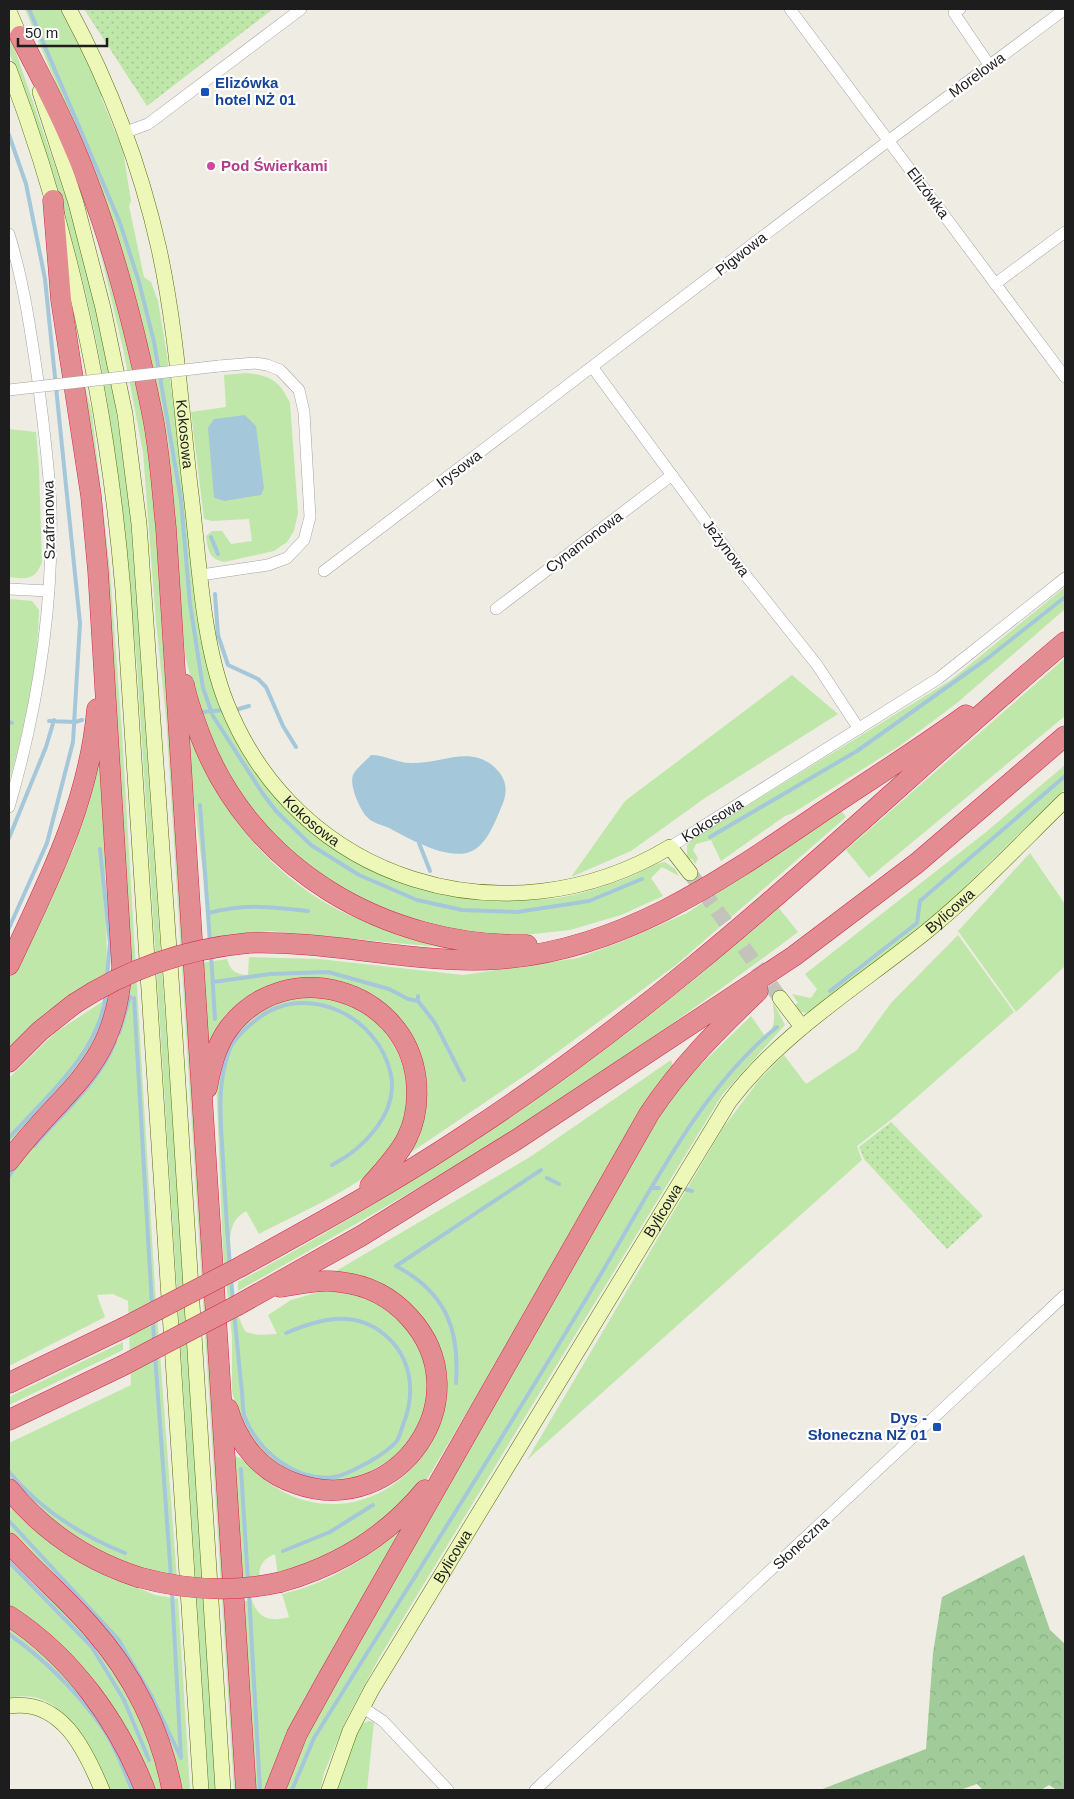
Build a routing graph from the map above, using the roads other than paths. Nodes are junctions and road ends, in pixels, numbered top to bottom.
1 (69, 9) edge
2 (301, 9) edge
3 (790, 9) edge
4 (960, 9) edge
5 (1065, 9) edge
6 (9, 11) edge
7 (20, 36) junction
8 (990, 66) junction
9 (9, 69) edge
10 (126, 132) junction
11 (888, 141) junction
12 (53, 200) junction
13 (1065, 232) edge
14 (9, 234) edge
15 (995, 284) junction
16 (593, 368) junction
17 (1065, 377) edge
18 (9, 390) edge
19 (672, 475) junction
20 (324, 571) dead end
21 (201, 575) junction
22 (1065, 578) edge
23 (9, 589) edge
24 (49, 591) junction
25 (496, 609) dead end
26 (172, 639) junction
27 (1065, 642) edge
28 (104, 653) junction
29 (1047, 657) junction
30 (859, 729) junction
31 (1065, 736) edge
32 (1065, 800) edge
33 (9, 807) edge
34 (670, 847) junction
35 (690, 873) tunnel mouth
36 (589, 942) junction
37 (794, 956) junction
38 (9, 965) edge
39 (780, 998) tunnel mouth
40 (802, 1027) junction
41 (9, 1062) edge
42 (202, 1114) junction
43 (9, 1161) edge
44 (354, 1202) junction
45 (266, 1290) junction
46 (1065, 1295) edge
47 (220, 1378) junction
48 (9, 1383) edge
49 (9, 1420) edge
50 (473, 1424) junction
51 (9, 1489) edge
52 (9, 1543) edge
53 (9, 1616) edge
54 (9, 1706) edge
55 (362, 1707) junction
56 (102, 1790) edge
57 (145, 1790) edge
58 (172, 1790) edge
59 (202, 1790) edge
60 (223, 1790) edge
61 (246, 1790) edge
62 (275, 1790) edge
63 (329, 1790) edge
64 (448, 1790) edge
65 (535, 1790) edge

1 - 10 main road, Kokosowa
2 - 10 street
3 - 11 street, Elizówka
4 - 8 street
5 - 8 street, Morelowa
6 - 7 main road
7 - 26 highway
7 - 60 main road
8 - 11 street, Morelowa
9 - 12 main road
10 - 21 main road, Kokosowa
11 - 15 street, Elizówka
11 - 16 street, Pigwowa
12 - 28 highway
12 - 59 main road
13 - 15 street
14 - 24 street, Szafranowa
15 - 17 street, Elizówka
16 - 19 street, Jeżynowa
16 - 20 street, Irysowa
18 - 21 street, bridge
19 - 25 street, Cynamonowa
19 - 30 street, Jeżynowa
21 - 34 main road, Kokosowa
22 - 30 street, Kokosowa
23 - 24 street
24 - 33 street, Szafranowa
26 - 36 highway
26 - 42 highway
27 - 29 highway
28 - 38 highway
28 - 43 highway
29 - 36 highway
29 - 44 highway
30 - 34 street, Kokosowa
31 - 37 highway
32 - 40 main road, Bylicowa
34 - 35 main road
36 - 41 highway, bridge
37 - 45 highway
37 - 50 highway
39 - 40 main road
40 - 55 main road, Bylicowa
42 - 44 highway
42 - 47 highway
44 - 48 highway, bridge
45 - 47 highway
45 - 49 highway, bridge
46 - 65 street, Słoneczna
47 - 61 highway
50 - 51 highway, bridge
50 - 62 highway
52 - 58 highway
53 - 57 highway
54 - 56 main road
55 - 63 main road, Bylicowa
55 - 64 street

